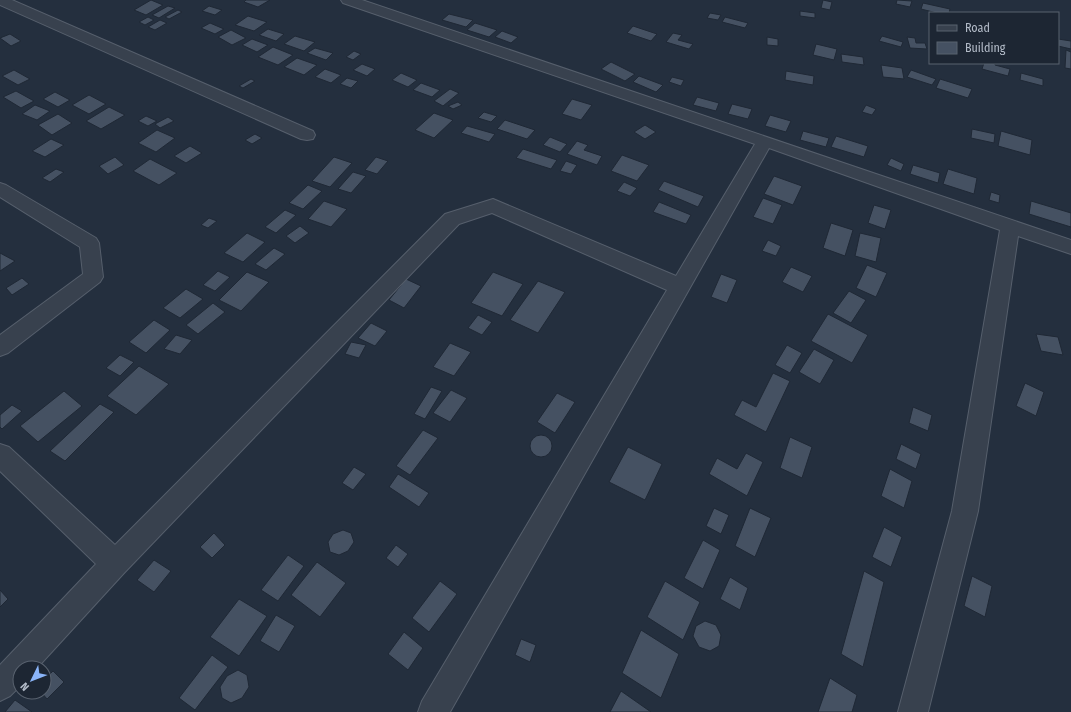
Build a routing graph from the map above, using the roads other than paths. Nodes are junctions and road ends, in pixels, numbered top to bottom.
1 (0, 0) edge
2 (348, 0) edge
3 (307, 135) dead end
4 (764, 141) junction
5 (0, 189) edge
6 (1010, 227) junction
7 (1071, 247) edge
8 (680, 287) junction
9 (0, 348) edge
10 (0, 455) edge
11 (115, 564) junction
12 (0, 686) edge
13 (433, 712) edge
14 (912, 712) edge

1 - 3 street
2 - 4 street
4 - 6 street
4 - 8 street
5 - 9 street
6 - 7 street
6 - 14 street
8 - 11 street
8 - 13 street
10 - 11 street
11 - 12 street

